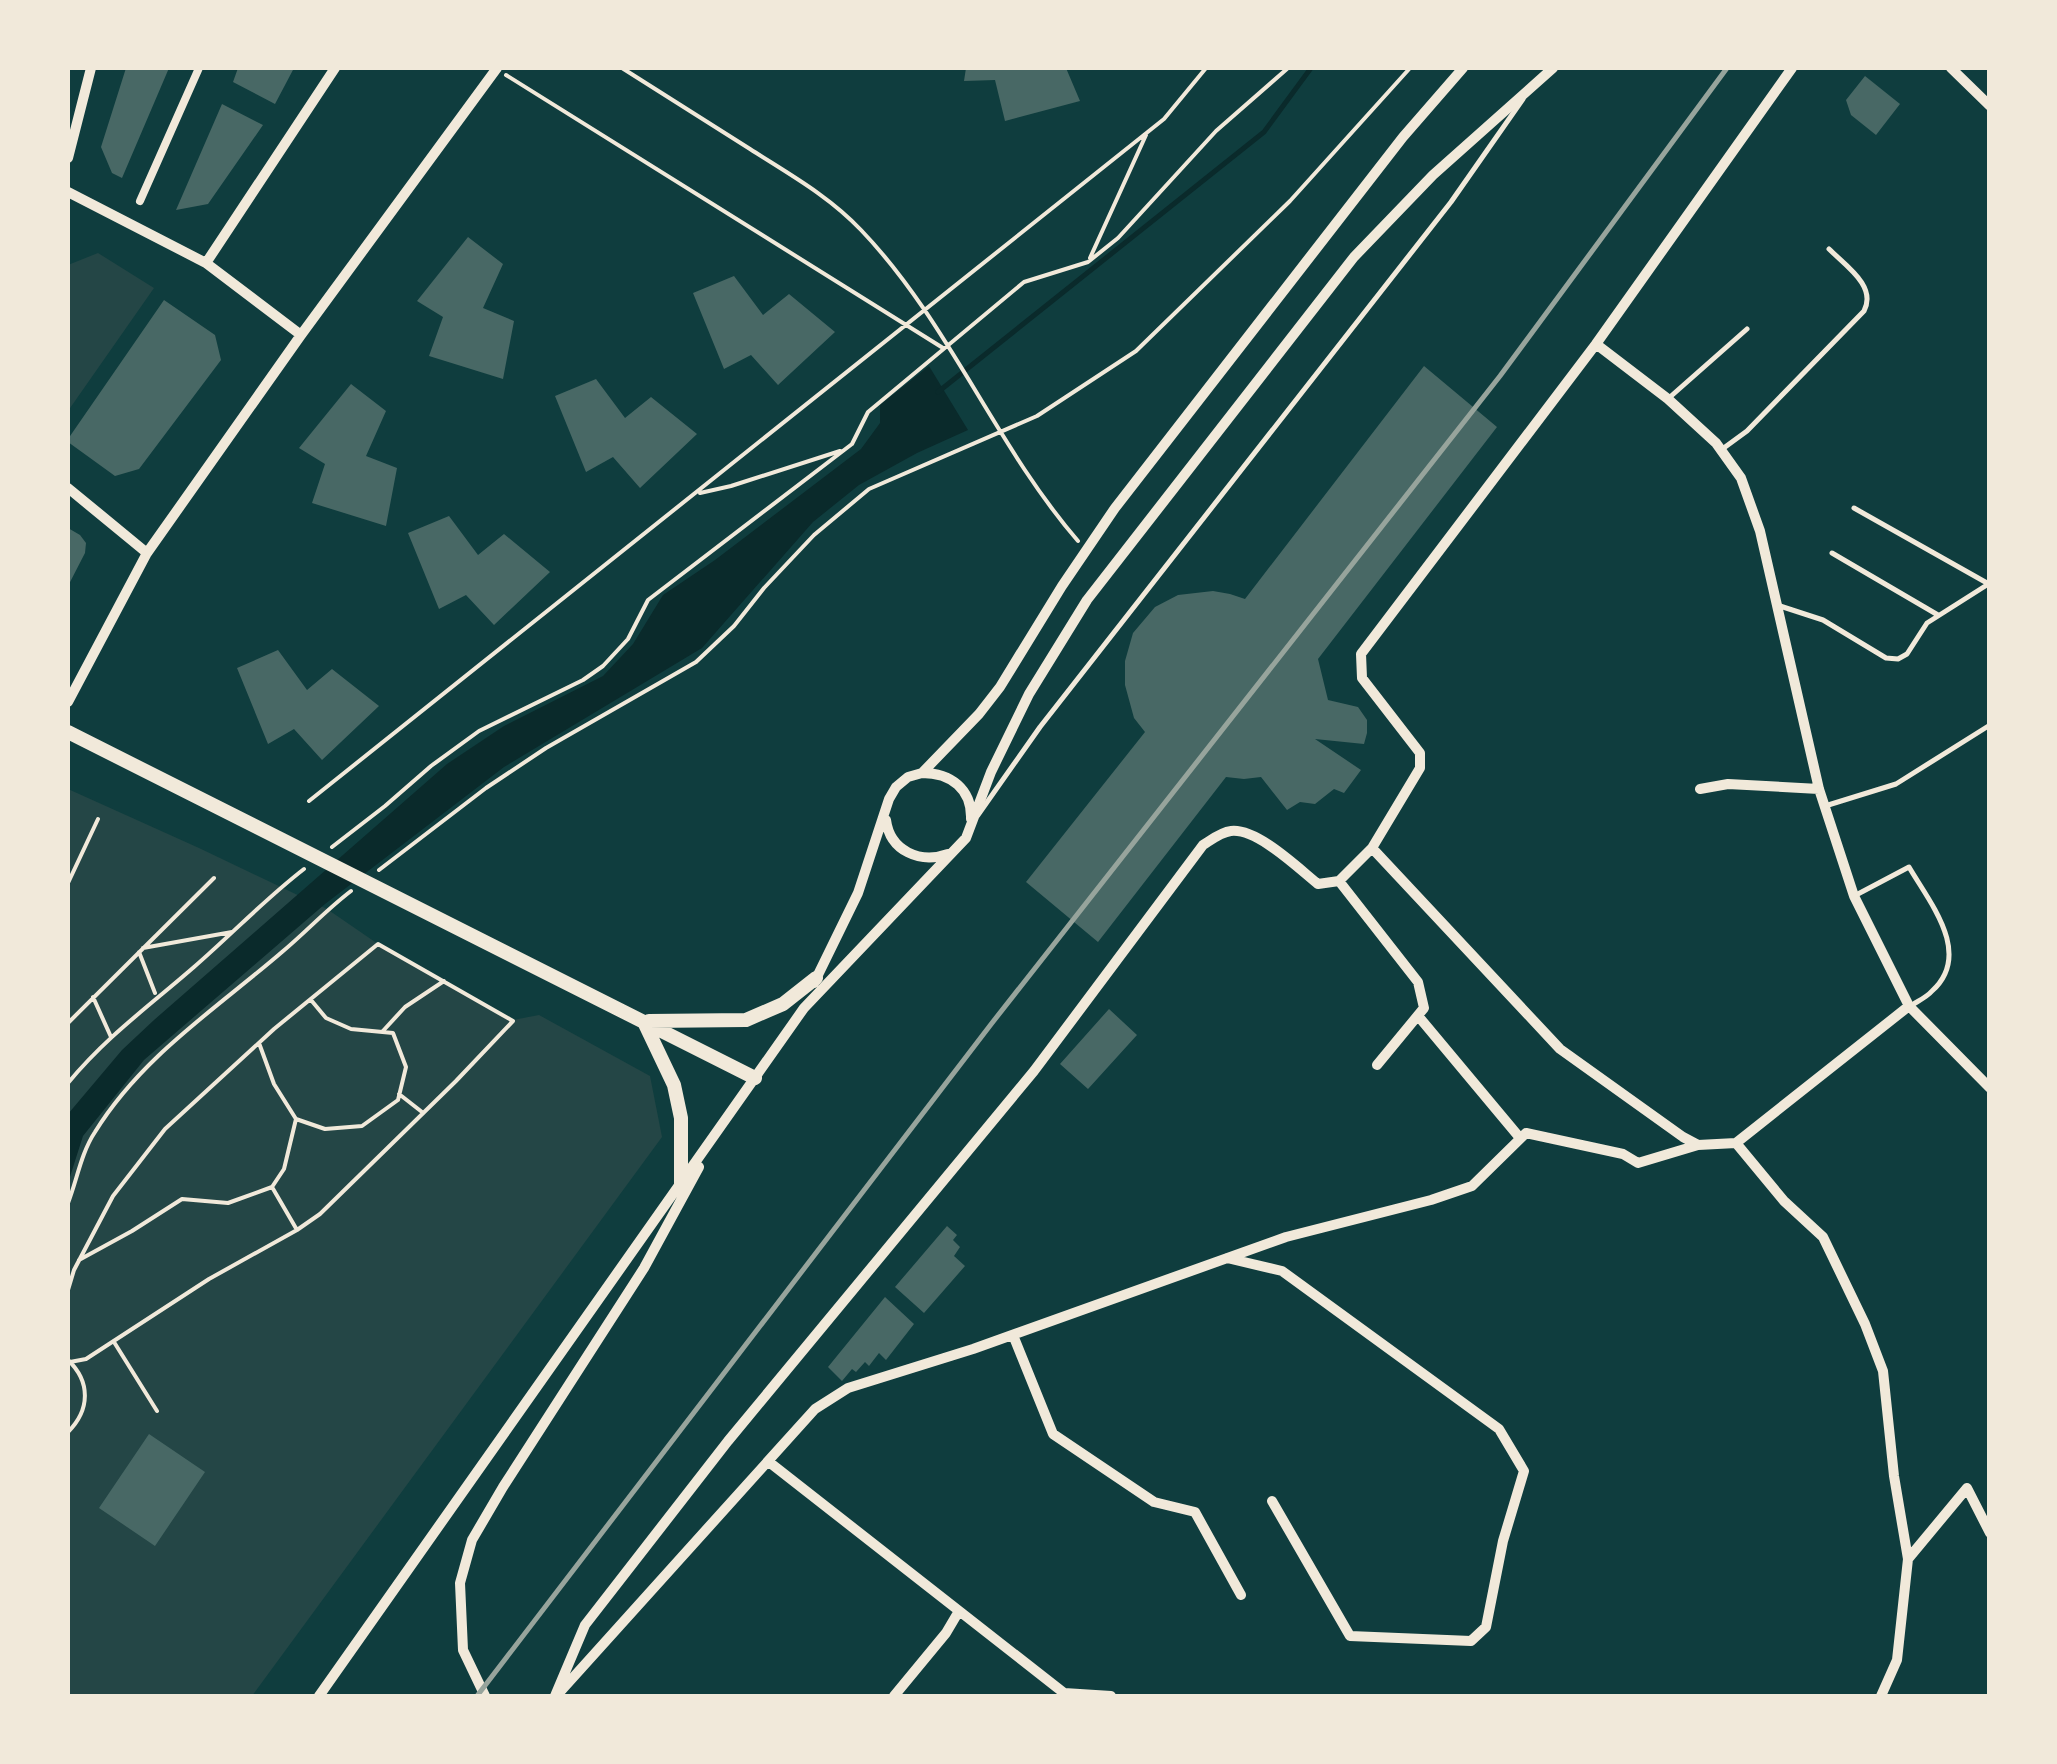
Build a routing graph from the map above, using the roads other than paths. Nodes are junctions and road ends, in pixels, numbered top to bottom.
1 (91, 68) edge
2 (199, 68) edge
3 (335, 68) edge
4 (496, 68) edge
5 (1463, 68) edge
6 (1552, 68) edge
7 (1792, 68) edge
8 (1952, 68) edge
9 (1533, 85) junction
10 (1990, 106) edge
11 (68, 158) edge
12 (68, 192) edge
13 (140, 201) dead end
14 (1829, 249) dead end
15 (206, 263) junction
16 (1747, 329) dead end
17 (301, 336) junction
18 (1596, 344) junction
19 (1668, 399) junction
20 (1722, 450) junction
21 (68, 488) edge
22 (1854, 508) dead end
23 (147, 553) junction
24 (1832, 553) dead end
25 (1989, 584) edge
26 (1778, 605) junction
27 (1940, 616) junction
28 (68, 702) edge
29 (1990, 726) edge
30 (68, 732) edge
31 (922, 773) junction
32 (1700, 789) dead end
33 (1819, 790) junction
34 (1825, 806) junction
35 (886, 814) junction
36 (971, 825) junction
37 (957, 848) junction
38 (1372, 848) junction
39 (1339, 881) junction
40 (1854, 896) junction
41 (816, 978) junction
42 (1909, 1006) junction
43 (804, 1008) junction
44 (1418, 1017) junction
45 (644, 1021) junction
46 (1377, 1065) dead end
47 (756, 1078) junction
48 (1990, 1088) edge
49 (724, 1122) junction
50 (1520, 1138) junction
51 (1736, 1143) junction
52 (1698, 1144) junction
53 (681, 1184) junction
54 (1226, 1258) junction
55 (1013, 1335) junction
56 (769, 1462) junction
57 (1272, 1501) dead end
58 (1990, 1533) edge
59 (1908, 1560) junction
60 (1241, 1595) dead end
61 (959, 1611) junction
62 (1064, 1695) edge
63 (319, 1696) edge
64 (485, 1696) edge
65 (556, 1696) edge
66 (894, 1696) edge
67 (1110, 1696) edge
68 (1880, 1696) edge

1 - 11 street
2 - 13 street
3 - 15 street
4 - 17 street
5 - 31 street
6 - 9 street
7 - 18 street
8 - 10 street
9 - 36 lane
9 - 36 street
12 - 15 street
14 - 20 lane
15 - 17 street
16 - 19 lane
17 - 23 street
18 - 19 street
18 - 38 street
19 - 20 street
20 - 26 street
21 - 23 street
22 - 25 lane
23 - 28 street
24 - 27 lane
25 - 27 lane
26 - 27 lane
26 - 33 street
29 - 34 lane
30 - 45 street
31 - 35 street
31 - 36 street
32 - 33 street
33 - 34 street
34 - 40 street
35 - 37 street
35 - 41 street
36 - 37 street
37 - 43 street
38 - 39 street
38 - 52 street
39 - 44 street
39 - 65 street
40 - 42 street
40 - 42 lane
41 - 43 street
41 - 45 street
42 - 48 street
42 - 51 street
43 - 47 street
44 - 46 street
44 - 50 street
45 - 47 street
45 - 53 street
47 - 49 street
49 - 53 street
49 - 64 street
50 - 52 street
50 - 54 street
51 - 52 street
51 - 59 street
53 - 63 street
54 - 55 street
54 - 57 street
55 - 56 street
55 - 60 street
56 - 61 street
56 - 65 street
58 - 59 street
59 - 68 street
61 - 62 street
61 - 66 street
62 - 67 street

